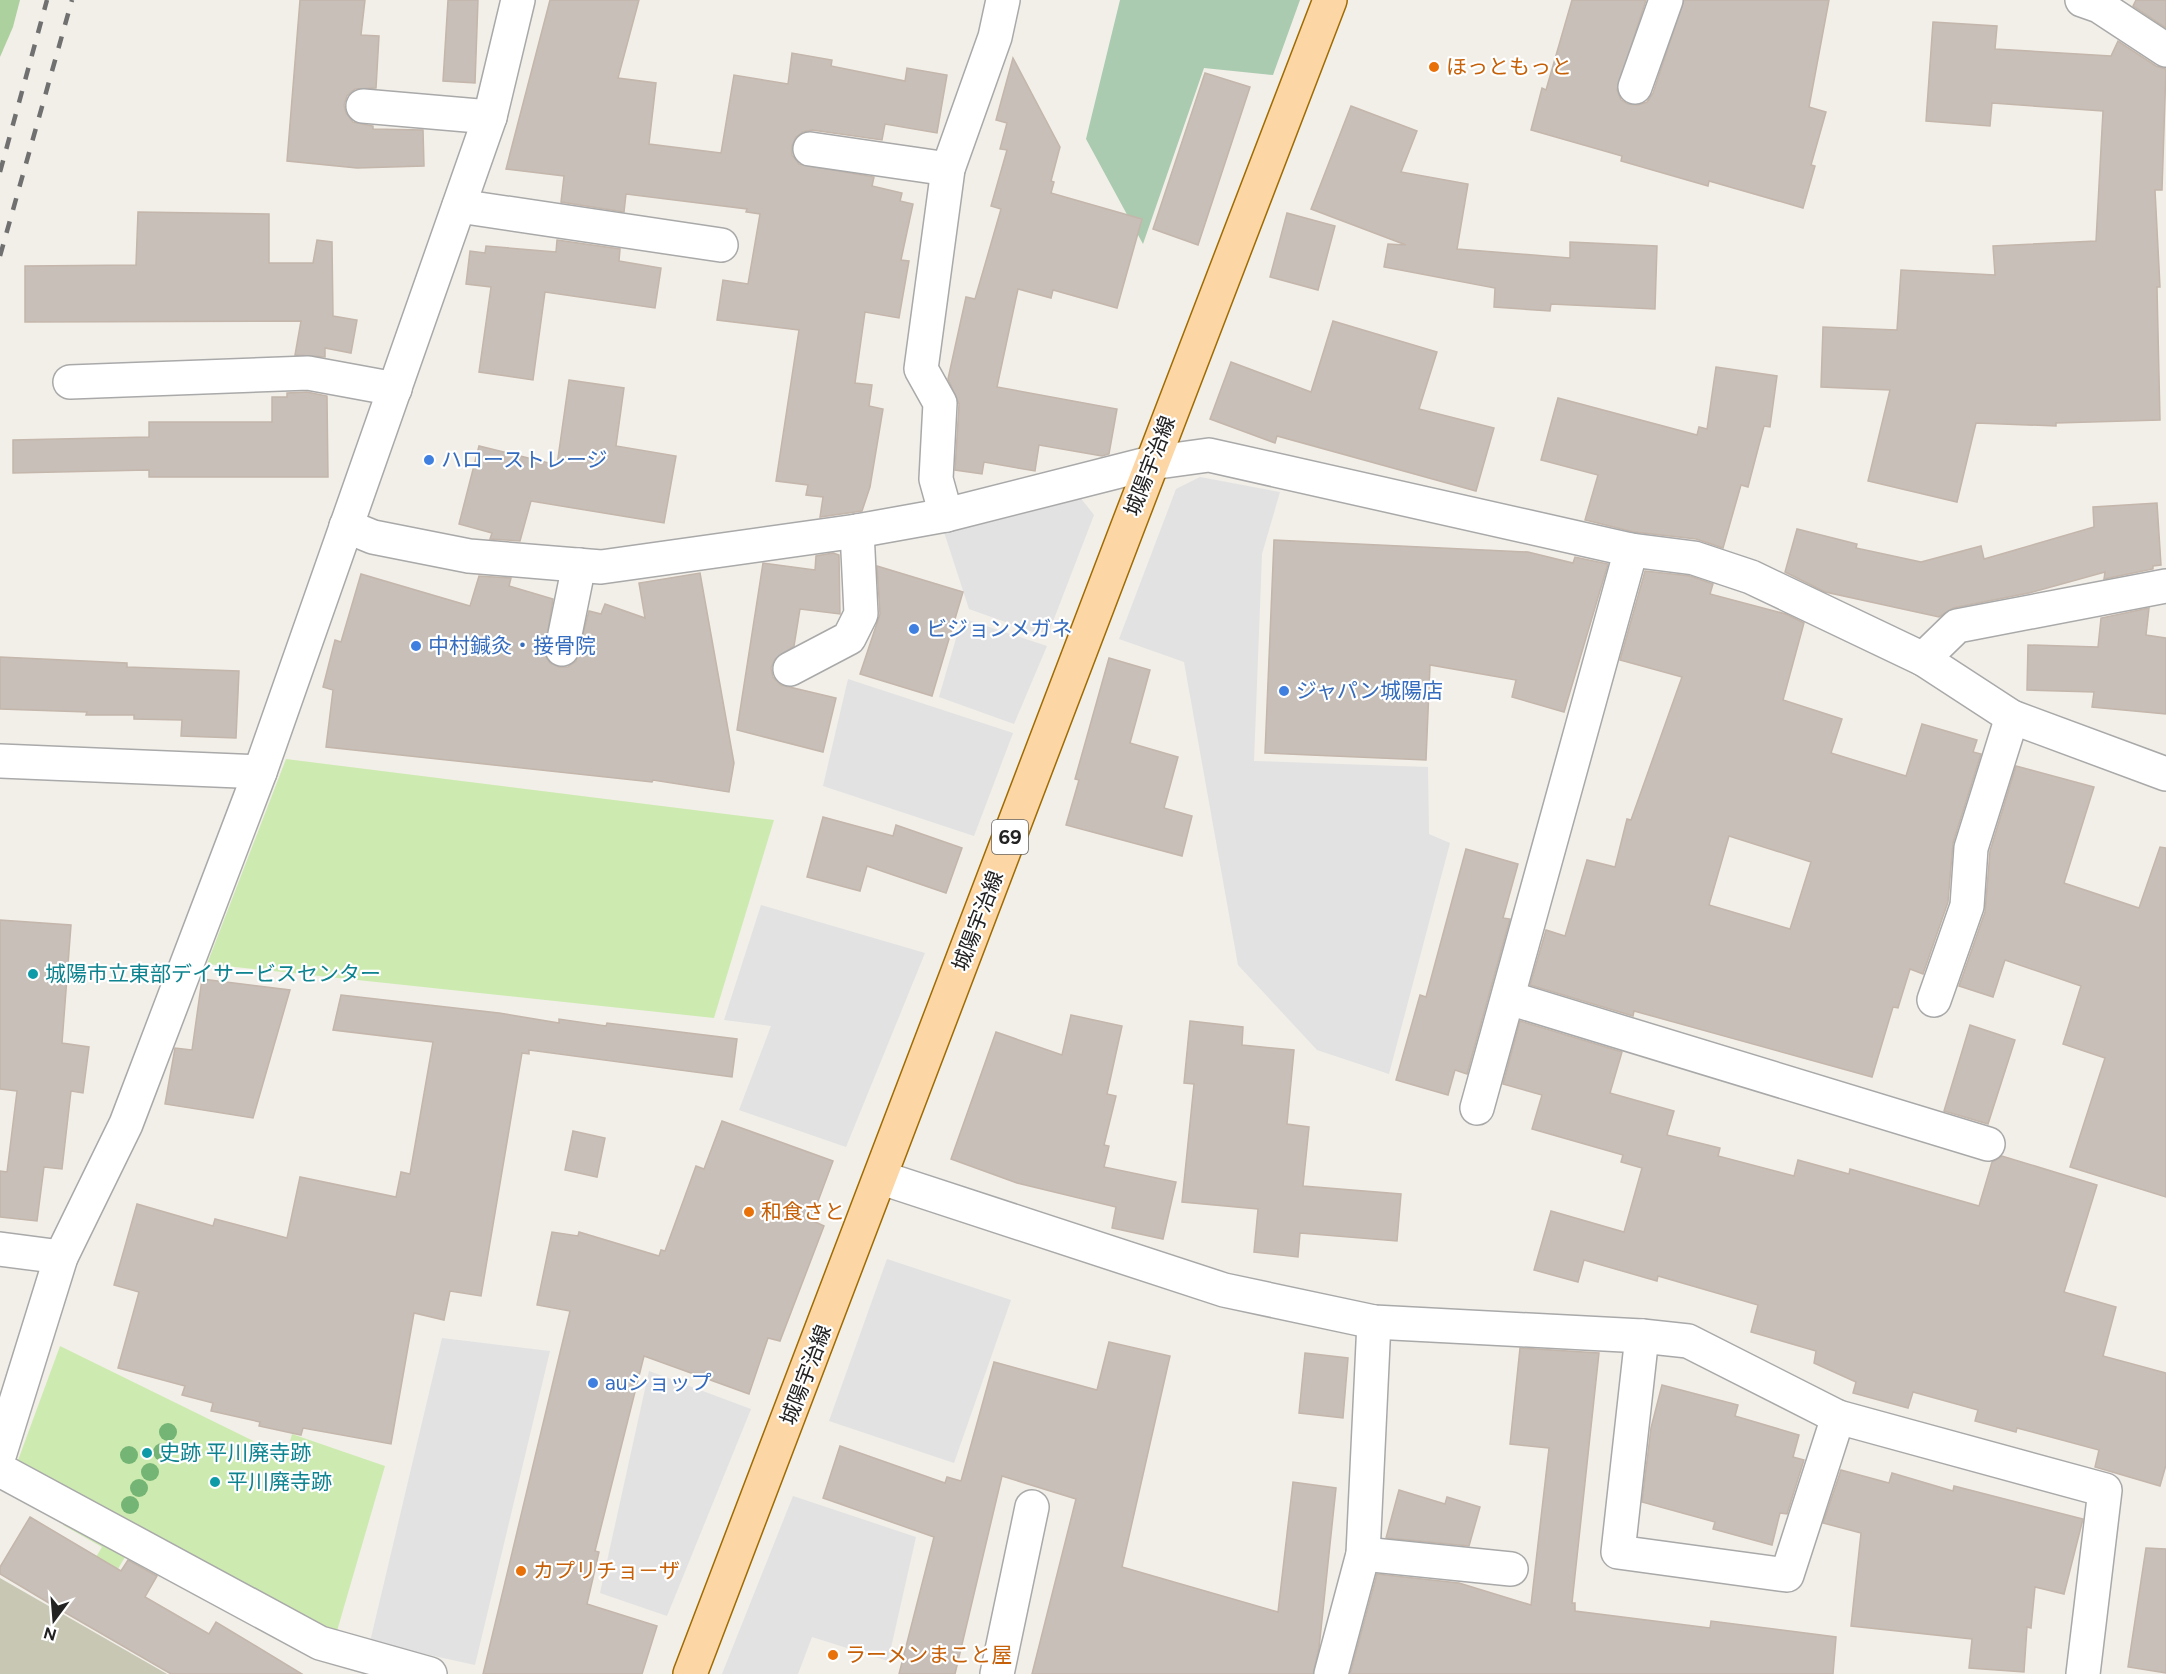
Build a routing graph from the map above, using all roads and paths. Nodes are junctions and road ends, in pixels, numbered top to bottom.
1 (518, 0) edge
2 (1003, 0) edge
3 (1330, 0) edge
4 (1666, 0) edge
5 (2094, 2) edge
6 (2166, 50) edge
7 (1635, 87) dead end
8 (363, 106) dead end
9 (490, 117) junction
10 (810, 148) dead end
11 (948, 169) junction
12 (459, 206) junction
13 (721, 245) dead end
14 (70, 382) dead end
15 (395, 389) junction
16 (1150, 463) junction
17 (946, 515) junction
18 (346, 526) junction
19 (857, 531) junction
20 (1631, 550) junction
21 (579, 565) junction
22 (2166, 586) edge
23 (562, 649) dead end
24 (1923, 659) junction
25 (790, 669) dead end
26 (2012, 717) junction
27 (0, 761) edge
28 (260, 772) junction
29 (2166, 774) edge
30 (1509, 998) junction
31 (1934, 1000) dead end
32 (1477, 1108) dead end
33 (1988, 1144) dead end
34 (882, 1178) junction
35 (0, 1249) edge
36 (61, 1257) junction
37 (1374, 1322) junction
38 (1642, 1336) junction
39 (1838, 1417) junction
40 (0, 1453) edge
41 (0, 1470) edge
42 (1032, 1507) dead end
43 (1363, 1554) junction
44 (1511, 1569) dead end
45 (430, 1674) edge
46 (690, 1674) edge
47 (997, 1674) edge
48 (1331, 1674) edge
49 (2083, 1674) edge

1 - 9 street
2 - 11 street
3 - 16 main road, 城陽宇治線 / 69
4 - 7 street
5 - 6 street
8 - 9 street
9 - 12 street
10 - 11 street
11 - 17 street
12 - 13 street
12 - 15 street
14 - 15 street
15 - 18 street
16 - 17 street
16 - 20 street
16 - 34 main road, 城陽宇治線 / 69
17 - 19 street
18 - 21 street
18 - 28 street
19 - 21 street
19 - 25 street
20 - 24 street
20 - 30 street
21 - 23 street
22 - 24 street
24 - 26 street
26 - 29 street
26 - 31 street
27 - 28 street
28 - 36 street
30 - 32 street
30 - 33 street
34 - 37 street
34 - 46 main road, 城陽宇治線 / 69
35 - 36 street
36 - 40 street
37 - 38 street
37 - 43 street
38 - 39 street
38 - 39 street
39 - 49 street
41 - 45 street
42 - 47 street
43 - 44 street
43 - 48 street

